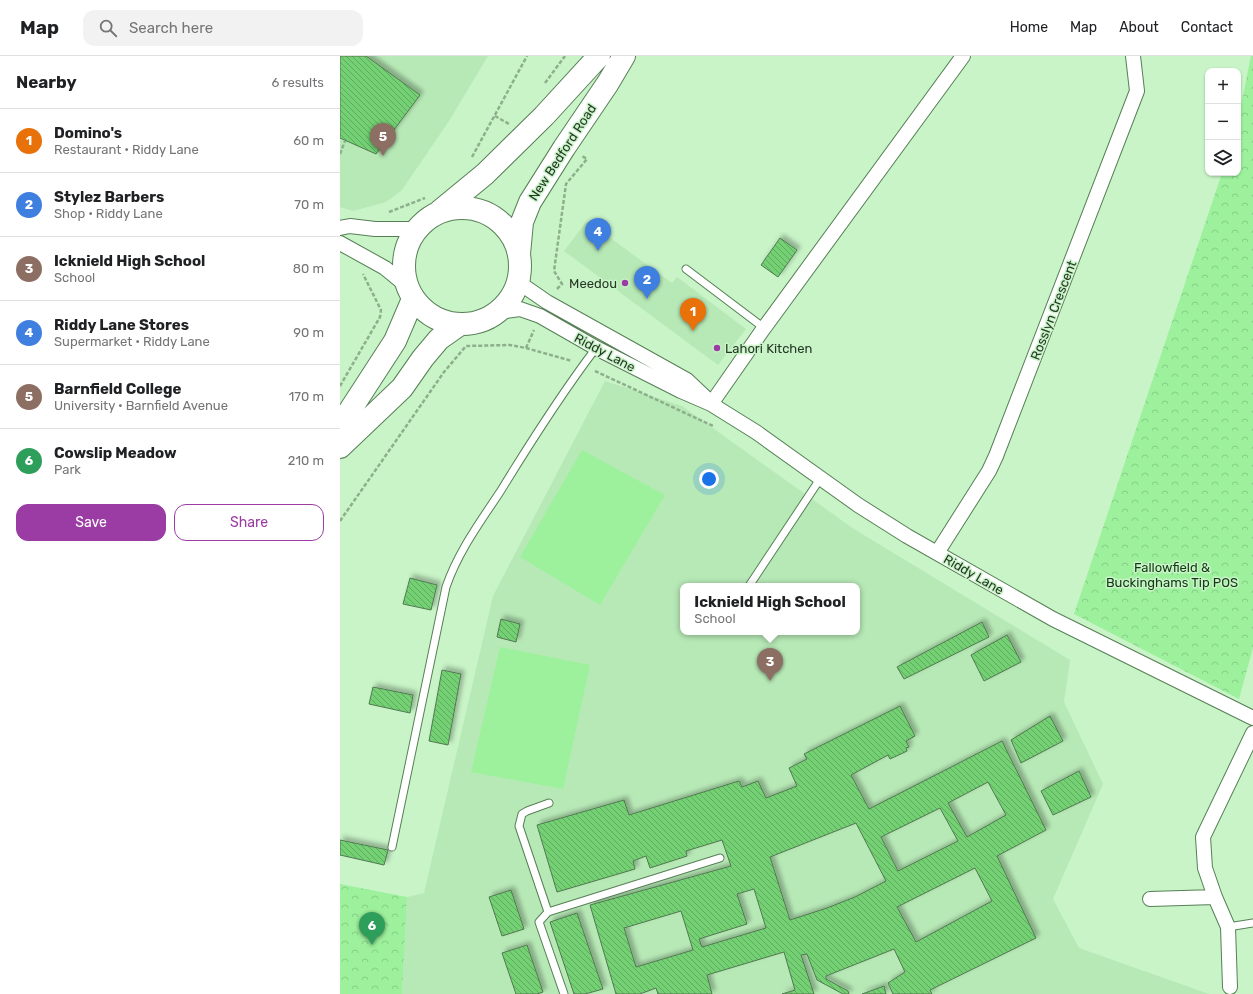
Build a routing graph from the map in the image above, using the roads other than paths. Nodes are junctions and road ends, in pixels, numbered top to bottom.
1 (599, 56) edge
2 (624, 56) edge
3 (963, 56) edge
4 (1133, 56) edge
5 (432, 205) junction
6 (340, 228) edge
7 (416, 229) junction
8 (340, 243) edge
9 (519, 255) junction
10 (686, 269) dead end
11 (518, 282) junction
12 (410, 293) junction
13 (498, 312) junction
14 (459, 325) junction
15 (764, 328) junction
16 (596, 348) junction
17 (711, 404) junction
18 (340, 437) edge
19 (340, 447) edge
20 (820, 479) junction
21 (937, 553) junction
22 (751, 583) edge
23 (1253, 718) edge
24 (1253, 733) edge
25 (549, 803) dead end
26 (392, 847) dead end
27 (720, 858) dead end
28 (1215, 897) junction
29 (1150, 899) dead end
30 (548, 912) junction
31 (1253, 923) edge
32 (1228, 927) junction
33 (1230, 987) dead end
34 (564, 994) edge

1 - 5 highway
2 - 9 highway, New Bedford Road
3 - 15 street
4 - 21 street, Rosslyn Crescent
5 - 7 highway
5 - 9 highway
6 - 7 street
7 - 12 highway
8 - 12 street
9 - 11 highway
10 - 15 lane
11 - 13 highway
11 - 17 street, Riddy Lane
12 - 14 highway
12 - 18 highway
13 - 14 highway
13 - 16 street, Riddy Lane
14 - 19 highway
15 - 17 street
16 - 17 street, Riddy Lane
16 - 26 lane
17 - 20 street, Riddy Lane
20 - 21 street, Riddy Lane
20 - 22 lane
21 - 23 street, Riddy Lane
24 - 28 street
25 - 30 lane
27 - 30 lane
28 - 29 street
28 - 32 street
30 - 34 lane
31 - 32 lane
32 - 33 street

